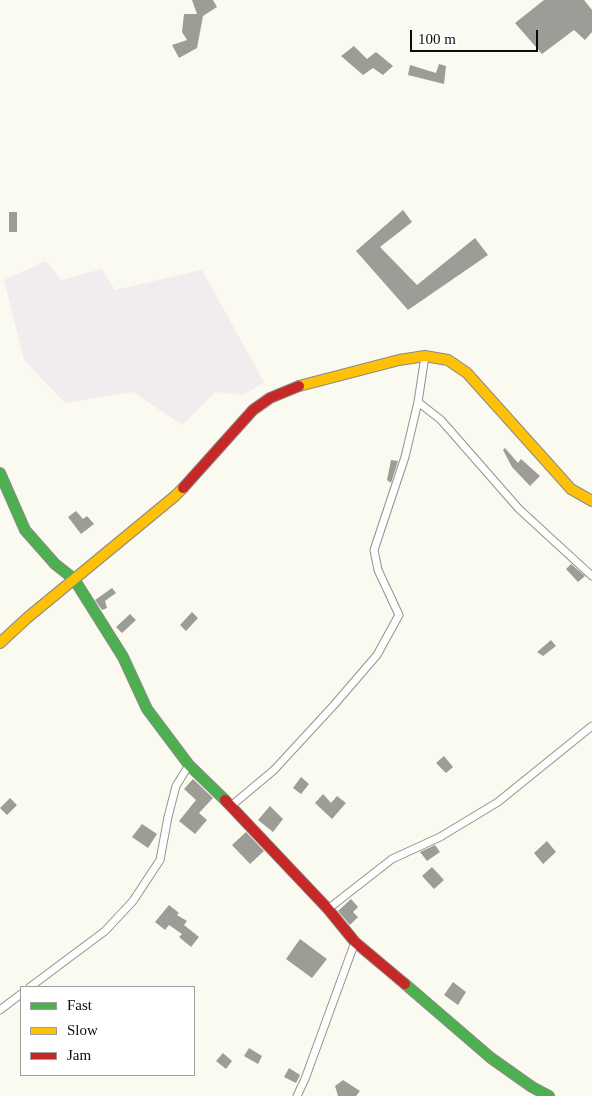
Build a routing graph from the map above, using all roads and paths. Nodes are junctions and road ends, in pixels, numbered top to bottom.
1 (425, 356) junction
2 (418, 402) junction
3 (0, 473) edge
4 (592, 501) edge
5 (592, 576) edge
6 (74, 579) junction
7 (0, 643) edge
8 (592, 726) edge
9 (189, 765) junction
10 (231, 806) junction
11 (328, 909) junction
12 (355, 942) junction
13 (31, 986) edge
14 (20, 995) edge
15 (0, 1010) edge
16 (297, 1096) edge
17 (549, 1096) edge

1 - 2 street
1 - 4 street
1 - 6 street
2 - 5 street
2 - 10 street
3 - 6 street
6 - 7 street
6 - 9 street
8 - 11 street
9 - 10 street
9 - 13 street
10 - 11 street
11 - 12 street
12 - 16 street
12 - 17 street
14 - 15 street

